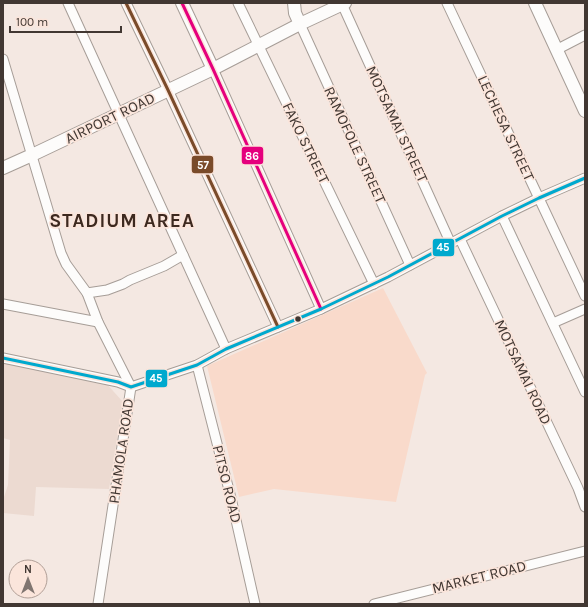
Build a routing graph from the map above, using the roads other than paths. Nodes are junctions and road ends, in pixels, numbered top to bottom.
1 (68, 3) edge
2 (126, 3) edge
3 (182, 3) edge
4 (238, 3) edge
5 (294, 3) edge
6 (447, 3) edge
7 (535, 3) edge
8 (343, 4) edge
9 (300, 24) junction
10 (585, 35) edge
11 (258, 45) junction
12 (556, 50) junction
13 (3, 59) edge
14 (213, 69) junction
15 (168, 90) junction
16 (585, 111) edge
17 (118, 114) junction
18 (32, 155) junction
19 (3, 168) edge
20 (585, 178) edge
21 (539, 198) junction
22 (502, 216) junction
23 (460, 239) junction
24 (451, 244) junction
25 (183, 255) junction
26 (410, 265) junction
27 (374, 284) junction
28 (88, 293) junction
29 (585, 296) edge
30 (3, 304) edge
31 (321, 309) junction
32 (585, 309) edge
33 (98, 322) junction
34 (553, 323) junction
35 (278, 327) junction
36 (226, 349) junction
37 (3, 358) edge
38 (197, 365) junction
39 (130, 387) junction
40 (585, 392) edge
41 (585, 507) edge
42 (585, 551) edge
43 (98, 604) edge
44 (255, 604) edge
45 (374, 604) edge

1 - 17 street
2 - 15 street
3 - 14 main road
4 - 11 street, FAKO STREET
5 - 9 main road
6 - 21 street, LECHESA STREET
7 - 12 main road
8 - 9 main road, AIRPORT ROAD
8 - 24 street, MOTSAMAI STREET
9 - 11 main road, AIRPORT ROAD
9 - 26 street, RAMOFOLE STREET
10 - 12 street
11 - 14 main road, AIRPORT ROAD
11 - 27 street, FAKO STREET
12 - 16 main road
13 - 18 street, PHAMOLA ROAD
14 - 15 main road, AIRPORT ROAD
14 - 31 street
15 - 17 main road, AIRPORT ROAD
15 - 35 street
17 - 18 main road, AIRPORT ROAD
17 - 25 street
18 - 19 main road, AIRPORT ROAD
18 - 28 street, PHAMOLA ROAD
20 - 21 street
21 - 22 street
21 - 29 street, LECHESA STREET
22 - 23 street
22 - 34 street
23 - 24 street
23 - 41 street, MOTSAMAI ROAD
24 - 26 street
25 - 28 street
25 - 36 street
26 - 27 street
27 - 31 street
28 - 33 street, PHAMOLA ROAD
30 - 33 street
31 - 35 street
32 - 34 street
33 - 39 street, PHAMOLA ROAD
34 - 40 street
35 - 36 street
36 - 38 street
37 - 39 street
38 - 39 street
38 - 44 street, PITSO ROAD
39 - 43 street, PHAMOLA ROAD
42 - 45 street, MARKET ROAD

